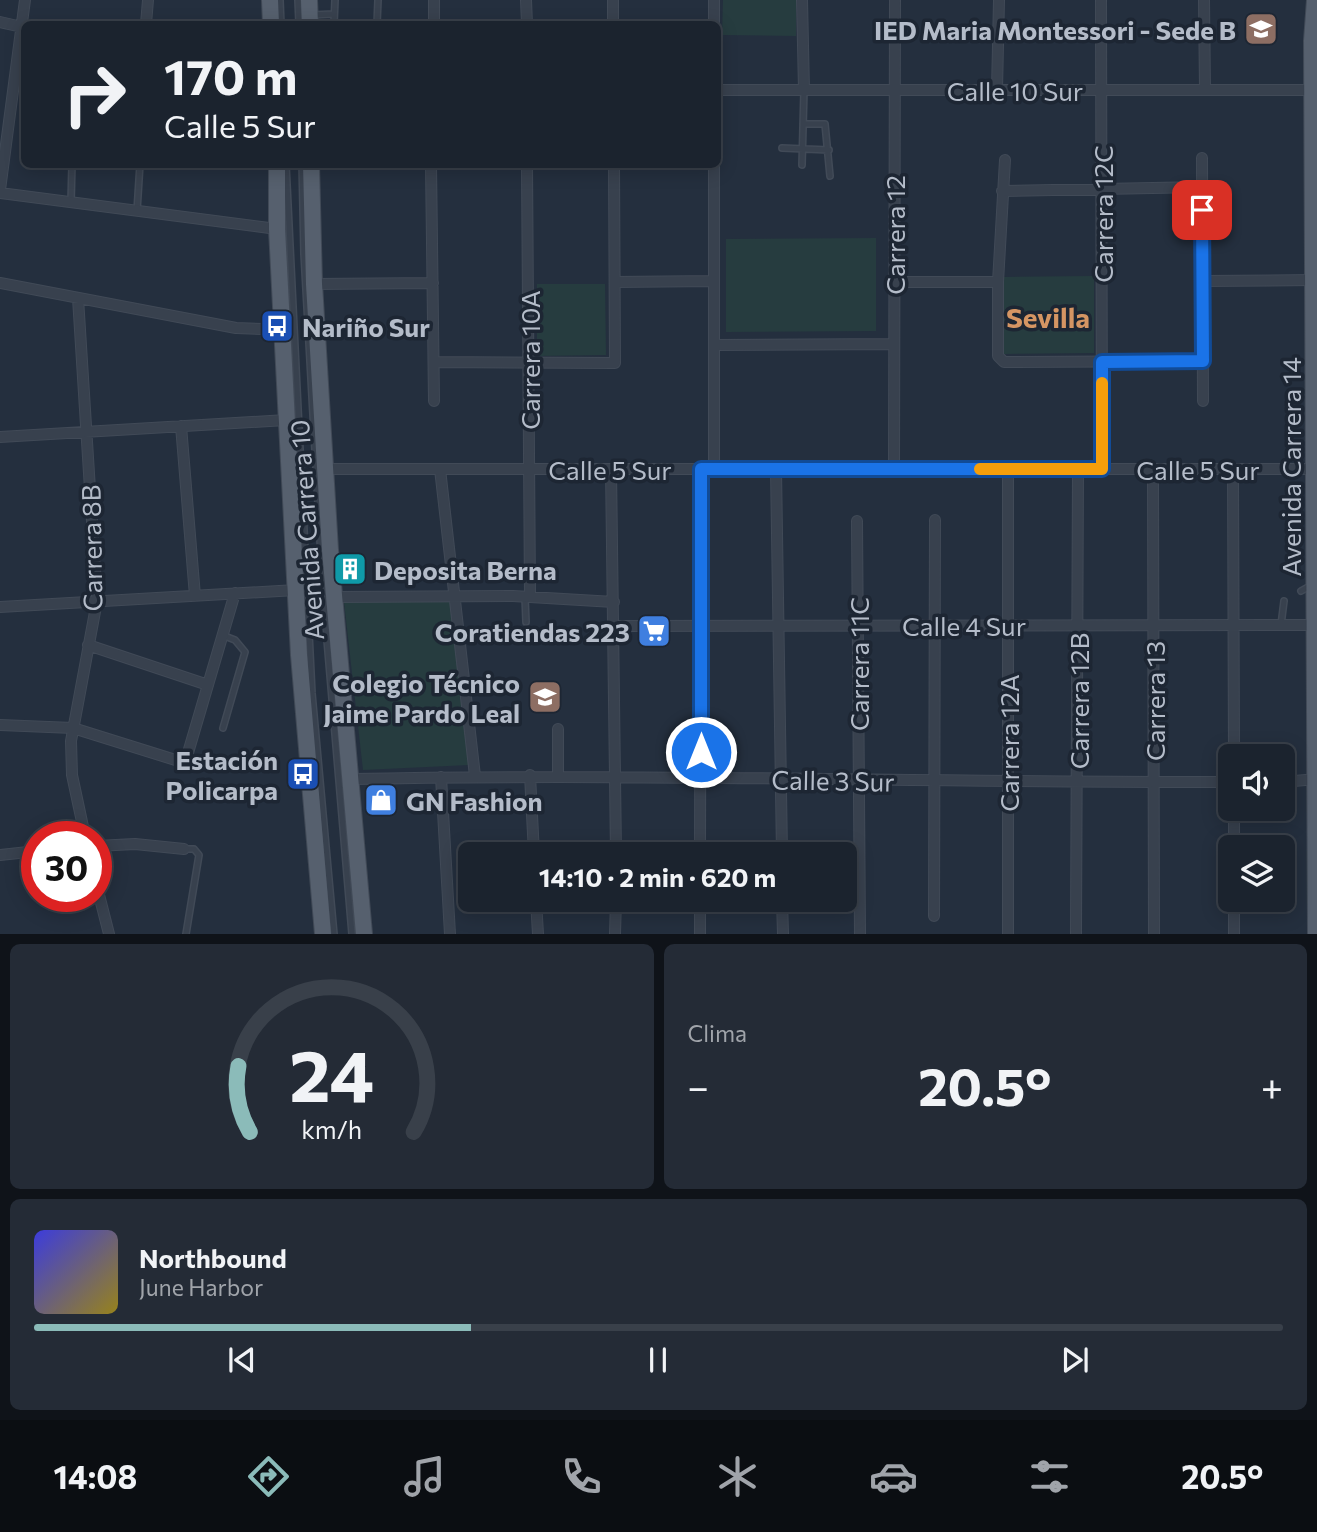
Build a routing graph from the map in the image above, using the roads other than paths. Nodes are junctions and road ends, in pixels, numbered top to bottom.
1 (25, 0) edge
2 (148, 0) edge
3 (270, 0) edge
4 (280, 0) edge
5 (298, 0) edge
6 (335, 0) edge
7 (378, 0) edge
8 (434, 0) edge
9 (526, 0) edge
10 (613, 0) edge
11 (714, 0) edge
12 (802, 0) edge
13 (895, 0) edge
14 (999, 0) edge
15 (1101, 0) edge
16 (1204, 0) edge
17 (1315, 0) edge
18 (333, 14) junction
19 (307, 16) edge
20 (23, 21) edge
21 (145, 21) edge
22 (271, 21) edge
23 (281, 21) edge
24 (334, 21) edge
25 (377, 21) edge
26 (433, 21) edge
27 (527, 21) edge
28 (613, 21) edge
29 (714, 21) edge
30 (0, 22) edge
31 (21, 26) edge
32 (21, 56) edge
33 (721, 90) edge
34 (803, 90) junction
35 (894, 90) junction
36 (998, 90) junction
37 (1101, 90) junction
38 (1205, 90) junction
39 (1312, 90) junction
40 (803, 124) junction
41 (782, 148) dead end
42 (803, 149) junction
43 (829, 150) junction
44 (1202, 158) dead end
45 (1005, 160) dead end
46 (802, 165) dead end
47 (72, 168) edge
48 (140, 168) edge
49 (277, 168) edge
50 (286, 168) edge
51 (302, 168) edge
52 (311, 168) edge
53 (432, 168) edge
54 (527, 168) edge
55 (614, 168) edge
56 (714, 168) edge
57 (830, 176) dead end
58 (1202, 187) junction
59 (1102, 188) junction
60 (1002, 191) junction
61 (0, 192) edge
62 (71, 202) junction
63 (137, 211) junction
64 (277, 229) junction
65 (1314, 280) junction
66 (714, 281) junction
67 (1203, 281) junction
68 (615, 282) junction
69 (894, 282) junction
70 (998, 282) junction
71 (0, 283) edge
72 (433, 283) junction
73 (314, 284) junction
74 (78, 298) junction
75 (263, 329) dead end
76 (894, 344) junction
77 (714, 345) junction
78 (1203, 361) junction
79 (434, 362) junction
80 (1102, 362) junction
81 (529, 363) junction
82 (434, 401) dead end
83 (1203, 401) dead end
84 (286, 420) junction
85 (181, 426) junction
86 (86, 432) junction
87 (0, 437) edge
88 (326, 469) junction
89 (440, 469) junction
90 (529, 469) junction
91 (611, 469) junction
92 (701, 469) junction
93 (715, 469) junction
94 (776, 469) junction
95 (894, 469) junction
96 (1008, 469) junction
97 (1078, 469) junction
98 (1102, 469) junction
99 (1153, 469) junction
100 (1233, 469) junction
101 (1314, 469) junction
102 (934, 520) dead end
103 (857, 521) dead end
104 (296, 590) junction
105 (235, 593) junction
106 (195, 596) junction
107 (454, 596) junction
108 (333, 597) junction
109 (528, 597) junction
110 (97, 601) junction
111 (1284, 601) dead end
112 (614, 602) junction
113 (0, 607) edge
114 (526, 622) dead end
115 (701, 625) junction
116 (858, 625) junction
117 (934, 625) junction
118 (1008, 625) junction
119 (1078, 625) junction
120 (1154, 625) junction
121 (1233, 625) junction
122 (1281, 625) junction
123 (1313, 625) junction
124 (614, 626) junction
125 (778, 626) junction
126 (222, 635) junction
127 (88, 645) junction
128 (208, 685) junction
129 (0, 725) edge
130 (73, 728) junction
131 (223, 728) dead end
132 (558, 729) dead end
133 (1234, 744) edge
134 (530, 775) junction
135 (558, 775) junction
136 (475, 776) junction
137 (616, 776) junction
138 (441, 777) junction
139 (700, 778) junction
140 (351, 779) junction
141 (781, 779) junction
142 (1315, 779) edge
143 (859, 780) junction
144 (1295, 781) edge
145 (934, 782) junction
146 (1079, 782) junction
147 (1154, 782) junction
148 (1218, 782) edge
149 (1008, 783) junction
150 (82, 821) edge
151 (533, 842) edge
152 (616, 842) edge
153 (700, 842) edge
154 (782, 842) edge
155 (112, 845) edge
156 (184, 849) joint
157 (21, 853) edge
158 (0, 855) edge
159 (104, 912) edge
160 (537, 912) edge
161 (616, 912) edge
162 (700, 912) edge
163 (782, 912) edge
164 (1234, 912) edge
165 (934, 916) dead end
166 (109, 933) edge
167 (186, 933) edge
168 (323, 933) edge
169 (334, 933) edge
170 (352, 933) edge
171 (364, 933) edge
172 (450, 933) edge
173 (538, 933) edge
174 (615, 933) edge
175 (700, 933) edge
176 (783, 933) edge
177 (860, 933) edge
178 (1009, 933) edge
179 (1076, 933) edge
180 (1154, 933) edge
181 (1234, 933) edge
182 (1316, 933) edge

1 - 20 street
2 - 21 street
3 - 22 main road
4 - 23 lane
5 - 19 lane
6 - 18 lane
7 - 25 lane
8 - 26 street
9 - 27 street
10 - 28 street
11 - 29 street
12 - 34 street
13 - 35 street, Carrera 12
14 - 36 street
15 - 37 street, Carrera 12C
16 - 38 street
17 - 39 main road, Avenida Carrera 14
18 - 19 lane
18 - 24 lane
30 - 31 street
32 - 61 street
33 - 34 street, Calle 10 Sur
34 - 35 street, Calle 10 Sur
34 - 40 lane
35 - 36 street, Calle 10 Sur
35 - 69 street, Carrera 12
36 - 37 street, Calle 10 Sur
37 - 38 street, Calle 10 Sur
37 - 59 street, Carrera 12C
38 - 39 street, Calle 10 Sur
39 - 65 main road, Avenida Carrera 14
40 - 42 lane
40 - 43 lane
41 - 42 lane
42 - 43 lane
42 - 46 lane
43 - 57 lane
44 - 58 street
45 - 60 street
47 - 62 lane
48 - 63 lane
49 - 64 main road, Avenida Carrera 10
50 - 169 lane
51 - 170 lane
52 - 73 main road, Avenida Carrera 10
53 - 72 street
54 - 81 street, Carrera 10A
55 - 68 street
56 - 66 street
58 - 59 street
58 - 67 street
59 - 60 street
59 - 80 street, Carrera 12C
60 - 70 street
61 - 62 street
62 - 63 street
63 - 64 street
64 - 84 main road, Avenida Carrera 10
65 - 67 street
65 - 101 main road, Avenida Carrera 14
66 - 68 street
66 - 77 street
67 - 78 street
68 - 81 street
69 - 70 street
69 - 76 street, Carrera 12
70 - 80 street
71 - 74 street
72 - 73 street
72 - 79 street
73 - 88 main road, Avenida Carrera 10
74 - 75 street
74 - 86 street, Carrera 8B
76 - 77 street
76 - 95 street, Carrera 12
77 - 93 street
78 - 80 street
78 - 83 street
79 - 81 street
79 - 82 street
80 - 98 street, Carrera 12C
81 - 90 street, Carrera 10A
84 - 85 street
84 - 104 main road, Avenida Carrera 10
85 - 86 street
85 - 106 street
86 - 87 street
86 - 110 street, Carrera 8B
88 - 89 street, Calle 5 Sur
88 - 108 main road, Avenida Carrera 10
89 - 90 street, Calle 5 Sur
89 - 107 street
90 - 91 street, Calle 5 Sur
90 - 109 street, Carrera 10A
91 - 92 street, Calle 5 Sur
91 - 112 street
92 - 93 street, Calle 5 Sur
92 - 115 street
93 - 94 street, Calle 5 Sur
94 - 95 street, Calle 5 Sur
94 - 125 street
95 - 96 street, Calle 5 Sur
96 - 97 street, Calle 5 Sur
96 - 118 street, Carrera 12A
97 - 98 street, Calle 5 Sur
97 - 119 street, Carrera 12B
98 - 99 street, Calle 5 Sur
99 - 100 street, Calle 5 Sur
99 - 120 street, Carrera 13
100 - 101 street, Calle 5 Sur
100 - 121 street
101 - 123 main road, Avenida Carrera 14
102 - 117 street
103 - 116 street, Carrera 11C
104 - 105 street
104 - 168 main road, Avenida Carrera 10
105 - 106 street
105 - 126 street
106 - 110 street
107 - 108 street
107 - 109 street
107 - 136 street
108 - 140 main road, Avenida Carrera 10
109 - 112 street
109 - 114 lane
110 - 113 street
110 - 127 street, Carrera 8B
111 - 122 lane
112 - 124 street
115 - 124 street, Calle 4 Sur
115 - 125 street, Calle 4 Sur
115 - 139 street
116 - 117 street, Calle 4 Sur
116 - 125 street, Calle 4 Sur
116 - 143 street, Carrera 11C
117 - 118 street, Calle 4 Sur
117 - 145 street
118 - 119 street, Calle 4 Sur
118 - 149 street, Carrera 12A
119 - 120 street, Calle 4 Sur
119 - 146 street, Carrera 12B
120 - 121 street, Calle 4 Sur
120 - 147 street, Carrera 13
121 - 122 street, Calle 4 Sur
121 - 133 street
122 - 123 street, Calle 4 Sur
123 - 142 main road, Avenida Carrera 14
124 - 137 street
125 - 141 street
126 - 128 street
126 - 131 lane
127 - 128 street
127 - 130 street, Carrera 8B
128 - 130 street
129 - 130 street
130 - 150 street, Carrera 8B
132 - 135 street
134 - 135 street, Calle 3 Sur
134 - 136 street, Calle 3 Sur
134 - 151 street
135 - 137 street, Calle 3 Sur
136 - 138 street, Calle 3 Sur
137 - 139 street, Calle 3 Sur
137 - 152 street
138 - 140 street, Calle 3 Sur
138 - 172 street
139 - 141 street, Calle 3 Sur
139 - 153 street
140 - 171 main road, Avenida Carrera 10
141 - 143 street, Calle 3 Sur
141 - 154 street
142 - 144 street
142 - 182 main road, Avenida Carrera 14
143 - 145 street, Calle 3 Sur
143 - 177 street, Carrera 11C
145 - 149 street, Calle 3 Sur
145 - 165 street
146 - 147 street, Calle 3 Sur
146 - 149 street, Calle 3 Sur
146 - 179 street, Carrera 12B
147 - 148 street, Calle 3 Sur
147 - 180 street, Carrera 13
149 - 178 street, Carrera 12A
155 - 156 street
156 - 167 lane
157 - 158 street
159 - 166 street
160 - 173 street
161 - 174 street
162 - 175 street
163 - 176 street
164 - 181 street

